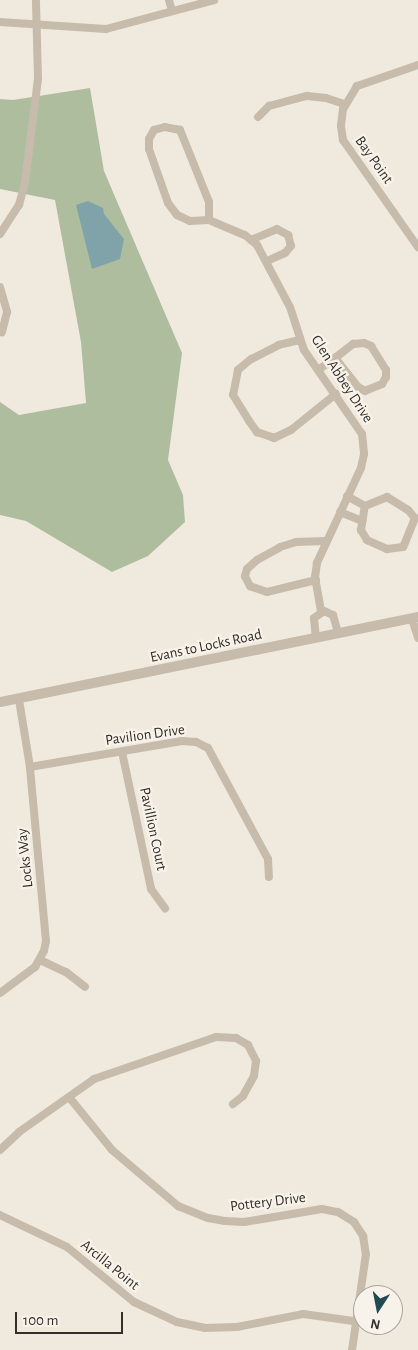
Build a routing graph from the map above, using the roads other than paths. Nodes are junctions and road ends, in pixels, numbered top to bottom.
1 (36, 0) edge
2 (169, 0) edge
3 (214, 0) edge
4 (172, 11) junction
5 (0, 22) edge
6 (37, 24) junction
7 (418, 65) edge
8 (345, 104) junction
9 (258, 117) dead end
10 (209, 220) junction
11 (0, 234) edge
12 (251, 240) junction
13 (418, 248) edge
14 (267, 262) junction
15 (0, 287) edge
16 (2, 332) dead end
17 (300, 340) junction
18 (335, 358) junction
19 (318, 370) junction
20 (336, 394) junction
21 (347, 496) junction
22 (365, 506) junction
23 (340, 512) junction
24 (362, 521) junction
25 (325, 541) junction
26 (316, 580) junction
27 (321, 612) junction
28 (415, 618) edge
29 (338, 634) junction
30 (316, 638) junction
31 (418, 638) edge
32 (19, 700) junction
33 (0, 702) edge
34 (122, 752) junction
35 (30, 766) junction
36 (269, 877) dead end
37 (165, 908) dead end
38 (40, 960) junction
39 (85, 987) dead end
40 (0, 993) edge
41 (69, 1097) junction
42 (233, 1104) dead end
43 (0, 1150) edge
44 (0, 1215) edge
45 (360, 1285) edge
46 (353, 1321) edge
47 (353, 1335) edge
48 (352, 1350) edge

1 - 6 street
2 - 4 street
3 - 4 street
4 - 6 street
5 - 6 street
6 - 11 street
7 - 8 street
8 - 9 street
8 - 13 street, Bay Point
10 - 10 street, Glen Abbey Drive
10 - 12 street, Glen Abbey Drive
12 - 14 street, Glen Abbey Drive
12 - 14 street
14 - 17 street, Glen Abbey Drive
15 - 16 street
17 - 19 street, Glen Abbey Drive
17 - 20 street
18 - 18 street
18 - 19 street
19 - 20 street, Glen Abbey Drive
20 - 21 street, Glen Abbey Drive
21 - 22 street
21 - 23 street, Glen Abbey Drive
22 - 24 street
22 - 24 street
23 - 24 street
23 - 25 street, Glen Abbey Drive
25 - 26 street, Glen Abbey Drive
25 - 26 street
26 - 27 street, Glen Abbey Drive
27 - 29 street
27 - 30 street, Glen Abbey Drive
28 - 29 street, Evans to Locks Road
28 - 31 street
29 - 30 street, Evans to Locks Road
30 - 32 street, Evans to Locks Road
32 - 33 street, Evans to Locks Road
32 - 35 street, Locks Way
34 - 35 street, Pavilion Drive
34 - 36 street, Pavilion Drive
34 - 37 street, Pavillion Court
35 - 38 street, Locks Way
38 - 39 street
38 - 40 street
41 - 42 street
41 - 43 street
41 - 45 street, Pottery Drive
44 - 46 street, Arcilla Point
47 - 48 street, Pottery Drive

